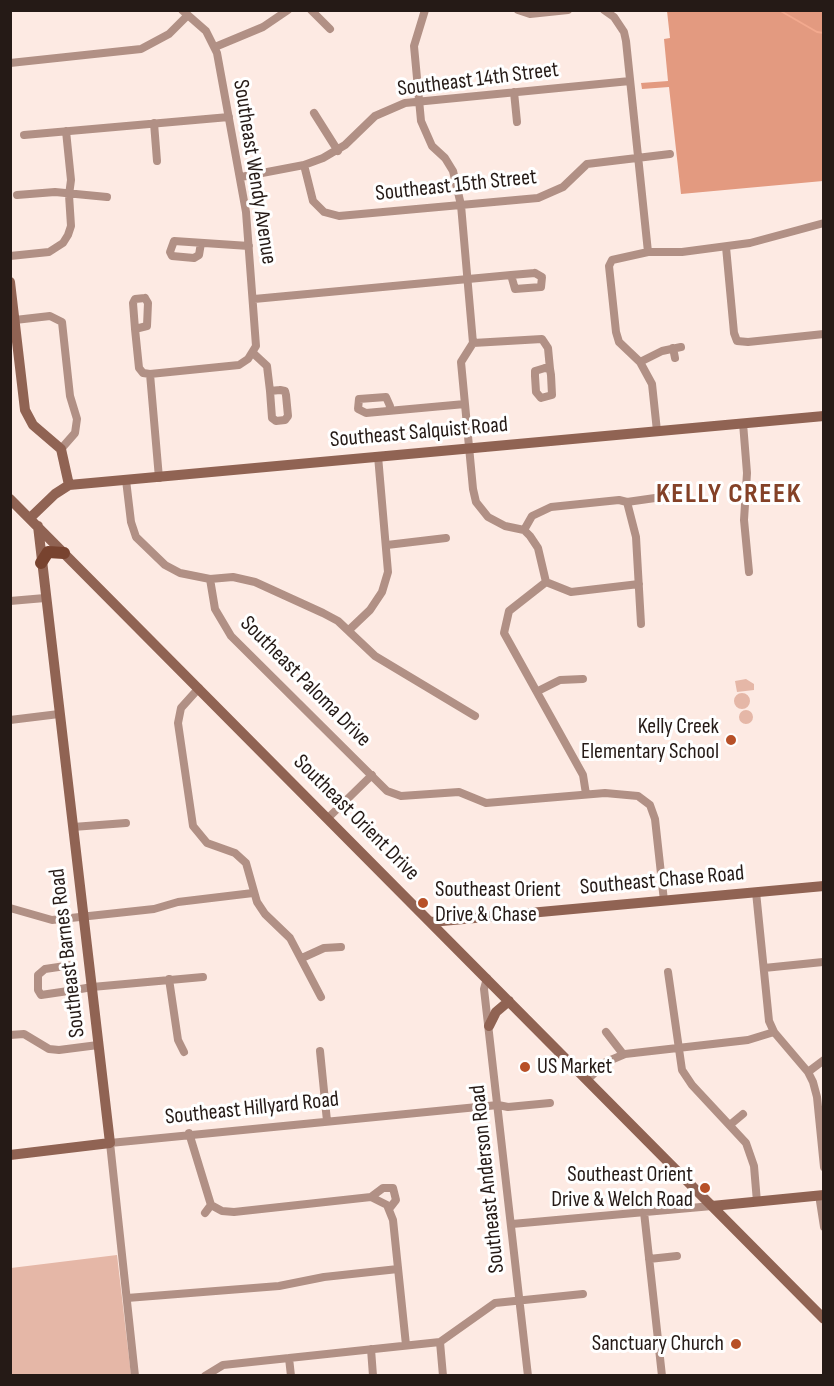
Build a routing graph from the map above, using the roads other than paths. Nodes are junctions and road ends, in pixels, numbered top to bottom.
1 (288, 10) edge
2 (310, 10) edge
3 (425, 10) edge
4 (518, 10) edge
5 (568, 10) edge
6 (604, 10) edge
7 (184, 13) edge
8 (330, 29) dead end
9 (214, 47) junction
10 (10, 63) edge
11 (630, 81) junction
12 (514, 92) junction
13 (418, 101) junction
14 (314, 113) dead end
15 (229, 117) junction
16 (517, 122) dead end
17 (154, 123) junction
18 (66, 131) junction
19 (24, 135) dead end
20 (338, 151) junction
21 (670, 154) dead end
22 (639, 157) junction
23 (157, 161) dead end
24 (304, 165) junction
25 (241, 177) junction
26 (17, 195) dead end
27 (69, 195) junction
28 (107, 197) dead end
29 (460, 205) junction
30 (824, 223) edge
31 (201, 243) dead end
32 (249, 246) junction
33 (726, 247) junction
34 (648, 252) junction
35 (10, 256) edge
36 (511, 275) dead end
37 (468, 279) junction
38 (10, 282) edge
39 (254, 299) junction
40 (15, 320) junction
41 (135, 329) dead end
42 (824, 334) edge
43 (473, 343) junction
44 (253, 353) junction
45 (675, 358) dead end
46 (640, 362) junction
47 (550, 369) dead end
48 (150, 374) junction
49 (270, 391) dead end
50 (465, 404) junction
51 (389, 411) dead end
52 (824, 416) edge
53 (743, 423) junction
54 (657, 431) junction
55 (469, 448) junction
56 (61, 449) junction
57 (378, 456) junction
58 (159, 478) junction
59 (126, 480) junction
60 (69, 485) junction
61 (669, 496) dead end
62 (10, 499) edge
63 (627, 502) junction
64 (34, 522) junction
65 (524, 530) junction
66 (446, 538) dead end
67 (387, 545) junction
68 (64, 553) junction
69 (41, 563) junction
70 (749, 572) dead end
71 (210, 579) junction
72 (546, 582) junction
73 (639, 584) junction
74 (45, 598) junction
75 (10, 601) edge
76 (641, 624) dead end
77 (349, 630) junction
78 (583, 679) dead end
79 (199, 687) junction
80 (538, 691) junction
81 (59, 714) junction
82 (475, 716) dead end
83 (10, 720) edge
84 (372, 775) junction
85 (586, 794) junction
86 (328, 818) junction
87 (126, 823) dead end
88 (73, 827) junction
89 (824, 886) edge
90 (756, 892) junction
91 (253, 893) junction
92 (664, 901) junction
93 (10, 908) edge
94 (83, 916) junction
95 (431, 922) junction
96 (341, 946) dead end
97 (302, 958) junction
98 (823, 962) edge
99 (89, 963) junction
100 (72, 965) junction
101 (764, 968) junction
102 (668, 972) dead end
103 (203, 977) dead end
104 (487, 978) junction
105 (169, 980) junction
106 (92, 987) junction
107 (75, 990) junction
108 (321, 998) dead end
109 (509, 1001) junction
110 (489, 1026) junction
111 (606, 1032) dead end
112 (774, 1032) junction
113 (10, 1035) edge
114 (98, 1045) junction
115 (677, 1048) junction
116 (320, 1051) dead end
117 (184, 1052) dead end
118 (622, 1054) junction
119 (824, 1059) edge
120 (808, 1071) junction
121 (587, 1080) junction
122 (550, 1102) dead end
123 (498, 1105) junction
124 (743, 1114) dead end
125 (327, 1121) junction
126 (731, 1124) junction
127 (189, 1134) junction
128 (110, 1143) junction
129 (10, 1155) edge
130 (824, 1167) edge
131 (821, 1195) edge
132 (371, 1197) junction
133 (757, 1202) junction
134 (211, 1205) junction
135 (386, 1206) junction
136 (711, 1206) junction
137 (644, 1212) junction
138 (205, 1213) dead end
139 (512, 1224) junction
140 (824, 1227) edge
141 (677, 1256) dead end
142 (649, 1259) junction
143 (398, 1269) junction
144 (583, 1294) dead end
145 (127, 1298) junction
146 (520, 1300) junction
147 (824, 1319) edge
148 (440, 1342) junction
149 (406, 1345) junction
150 (371, 1349) junction
151 (289, 1358) junction
152 (208, 1375) edge
153 (135, 1376) edge
154 (291, 1376) edge
155 (374, 1376) edge
156 (443, 1376) edge
157 (528, 1376) edge
158 (662, 1376) edge

1 - 9 street
2 - 8 street
3 - 13 street
4 - 5 street
6 - 11 street
7 - 9 street, Southeast Wendy Avenue
7 - 10 street
9 - 15 street, Southeast Wendy Avenue
11 - 12 street, Southeast 14th Street
11 - 22 street
12 - 13 street, Southeast 14th Street
12 - 16 street
13 - 20 street, Southeast 14th Street
13 - 29 street
14 - 20 street
15 - 17 street
15 - 25 street, Southeast Wendy Avenue
17 - 18 street
17 - 23 street
18 - 19 street
18 - 27 street
20 - 24 street, Southeast 14th Street
21 - 22 street, Southeast 15th Street
22 - 29 street, Southeast 15th Street
22 - 34 street
24 - 25 street, Southeast 14th Street
24 - 29 street, Southeast 15th Street
25 - 32 street, Southeast Wendy Avenue
26 - 27 street
27 - 28 street
27 - 35 street
29 - 37 street
30 - 33 street
31 - 32 street
32 - 39 street, Southeast Wendy Avenue
33 - 34 street
33 - 42 street
34 - 46 street
36 - 37 street
37 - 39 street
37 - 43 street
38 - 40 street
39 - 44 street, Southeast Wendy Avenue
40 - 56 street
40 - 56 street
41 - 48 street
43 - 47 street
43 - 50 street
44 - 48 street
44 - 49 street
45 - 46 street
46 - 54 street
48 - 58 street
50 - 51 street
50 - 55 street
52 - 53 street, Southeast Salquist Road
53 - 54 street, Southeast Salquist Road
53 - 70 street
54 - 55 street, Southeast Salquist Road
55 - 57 street, Southeast Salquist Road
55 - 65 street
56 - 60 street
57 - 58 street, Southeast Salquist Road
57 - 67 street
58 - 59 street, Southeast Salquist Road
59 - 60 street, Southeast Salquist Road
59 - 71 street
60 - 64 street
61 - 63 street
62 - 64 street, Southeast Orient Drive
63 - 65 street
63 - 73 street
64 - 68 street, Southeast Orient Drive
64 - 69 street, Southeast Barnes Road
65 - 72 street
66 - 67 street
67 - 77 street
68 - 69 main road
68 - 79 street, Southeast Orient Drive
69 - 74 street, Southeast Barnes Road
71 - 77 street
71 - 84 street, Southeast Paloma Drive
72 - 73 street
72 - 80 street
73 - 76 street
74 - 75 street
74 - 81 street, Southeast Barnes Road
77 - 82 street
78 - 80 street
79 - 86 street, Southeast Orient Drive
79 - 91 street
80 - 85 street
81 - 83 street
81 - 88 street, Southeast Barnes Road
84 - 85 street, Southeast Paloma Drive
84 - 86 street
85 - 92 street
86 - 95 street, Southeast Orient Drive
87 - 88 street
88 - 94 street, Southeast Barnes Road
89 - 90 street, Southeast Chase Road
90 - 92 street, Southeast Chase Road
90 - 101 street
91 - 94 street
91 - 97 street
92 - 95 street, Southeast Chase Road
93 - 94 street
94 - 99 street, Southeast Barnes Road
95 - 104 street, Southeast Orient Drive
96 - 97 street
97 - 108 street
98 - 101 street
99 - 100 street
99 - 106 street, Southeast Barnes Road
100 - 107 street
100 - 107 street
101 - 112 street
102 - 115 street
103 - 105 street
104 - 109 street, Southeast Orient Drive
104 - 110 street, Southeast Anderson Road
105 - 106 street
105 - 117 street
106 - 107 street
106 - 114 street, Southeast Barnes Road
109 - 110 street
109 - 121 street, Southeast Orient Drive
110 - 123 street, Southeast Anderson Road
111 - 118 street
112 - 115 street
112 - 120 street
113 - 114 street
114 - 128 street, Southeast Barnes Road
115 - 118 street
115 - 126 street
116 - 125 street
118 - 121 street
119 - 120 street
120 - 130 street
121 - 136 street, Southeast Orient Drive
122 - 123 street, Southeast Hillyard Road
123 - 125 street, Southeast Hillyard Road
123 - 139 street, Southeast Anderson Road
124 - 126 street
125 - 127 street, Southeast Hillyard Road
126 - 133 street
127 - 128 street, Southeast Hillyard Road
127 - 134 street
128 - 129 street, Southeast Hillyard Road
128 - 145 street, Southeast Barnes Road
131 - 133 street
131 - 140 street
132 - 134 street
132 - 135 street
132 - 135 street
133 - 136 street
134 - 138 street
135 - 143 street
136 - 137 street
136 - 147 street, Southeast Orient Drive
137 - 139 street
137 - 142 street
139 - 146 street, Southeast Anderson Road
141 - 142 street
142 - 158 street
143 - 145 street
143 - 149 street
144 - 146 street
145 - 153 street, Southeast Barnes Road
146 - 148 street
146 - 157 street, Southeast Anderson Road
148 - 149 street
148 - 156 street
149 - 150 street
150 - 151 street
150 - 155 street
151 - 152 street
151 - 154 street

